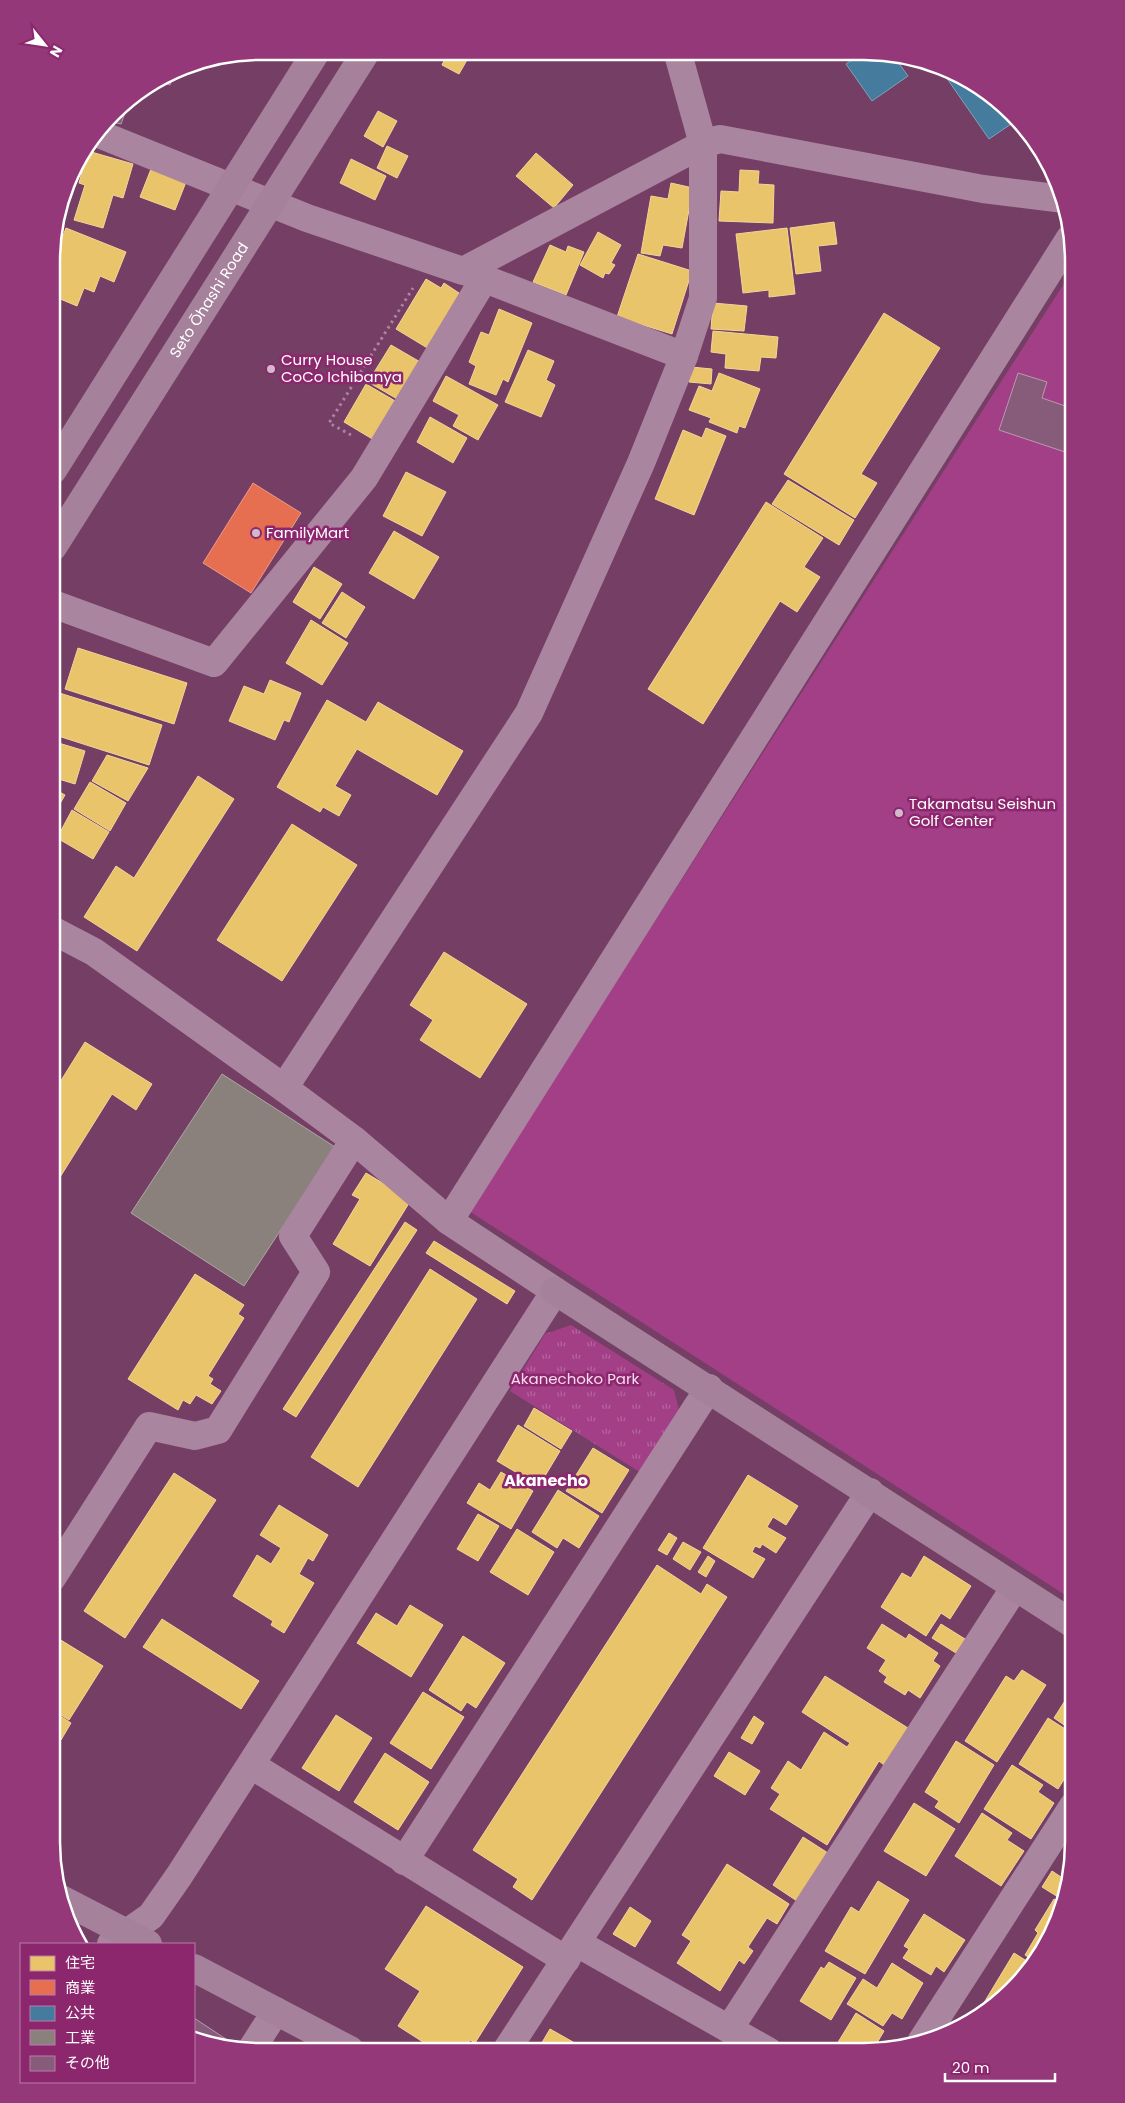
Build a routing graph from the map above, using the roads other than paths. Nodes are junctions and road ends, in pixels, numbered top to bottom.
1 (311, 60) edge
2 (361, 60) edge
3 (680, 60) edge
4 (104, 136) edge
5 (703, 144) junction
6 (232, 186) junction
7 (1055, 198) edge
8 (271, 202) junction
9 (1065, 246) edge
10 (474, 275) junction
11 (684, 356) junction
12 (60, 459) edge
13 (60, 536) edge
14 (60, 607) edge
15 (60, 934) edge
16 (284, 1088) junction
17 (354, 1140) junction
18 (449, 1221) junction
19 (555, 1291) junction
20 (709, 1388) junction
21 (870, 1492) junction
22 (60, 1565) edge
23 (1015, 1587) junction
24 (1065, 1619) edge
25 (251, 1765) junction
26 (1065, 1818) edge
27 (404, 1861) junction
28 (70, 1905) edge
29 (128, 1940) edge
30 (571, 1952) junction
31 (195, 1969) edge
32 (276, 2011) junction
33 (730, 2029) junction
34 (927, 2033) edge
35 (255, 2043) edge
36 (337, 2043) edge
37 (511, 2043) edge
38 (753, 2043) edge

1 - 6 street
2 - 8 street, Seto Ōhashi Road
3 - 5 street
4 - 6 street
5 - 7 street
5 - 10 street
5 - 11 street
6 - 8 street
6 - 12 street
8 - 10 street
8 - 13 street, Seto Ōhashi Road
9 - 18 street
10 - 11 street
10 - 14 street
11 - 16 street
15 - 16 street
16 - 17 street
17 - 18 street
17 - 22 street
18 - 19 street
19 - 20 street
19 - 25 street
20 - 21 street
20 - 27 street
21 - 23 street
21 - 30 street
23 - 24 street
23 - 33 street
25 - 27 street
25 - 29 street
26 - 34 street
27 - 30 street
28 - 29 street
30 - 33 street
30 - 37 street
31 - 32 street
32 - 35 street
32 - 36 street
33 - 38 street

